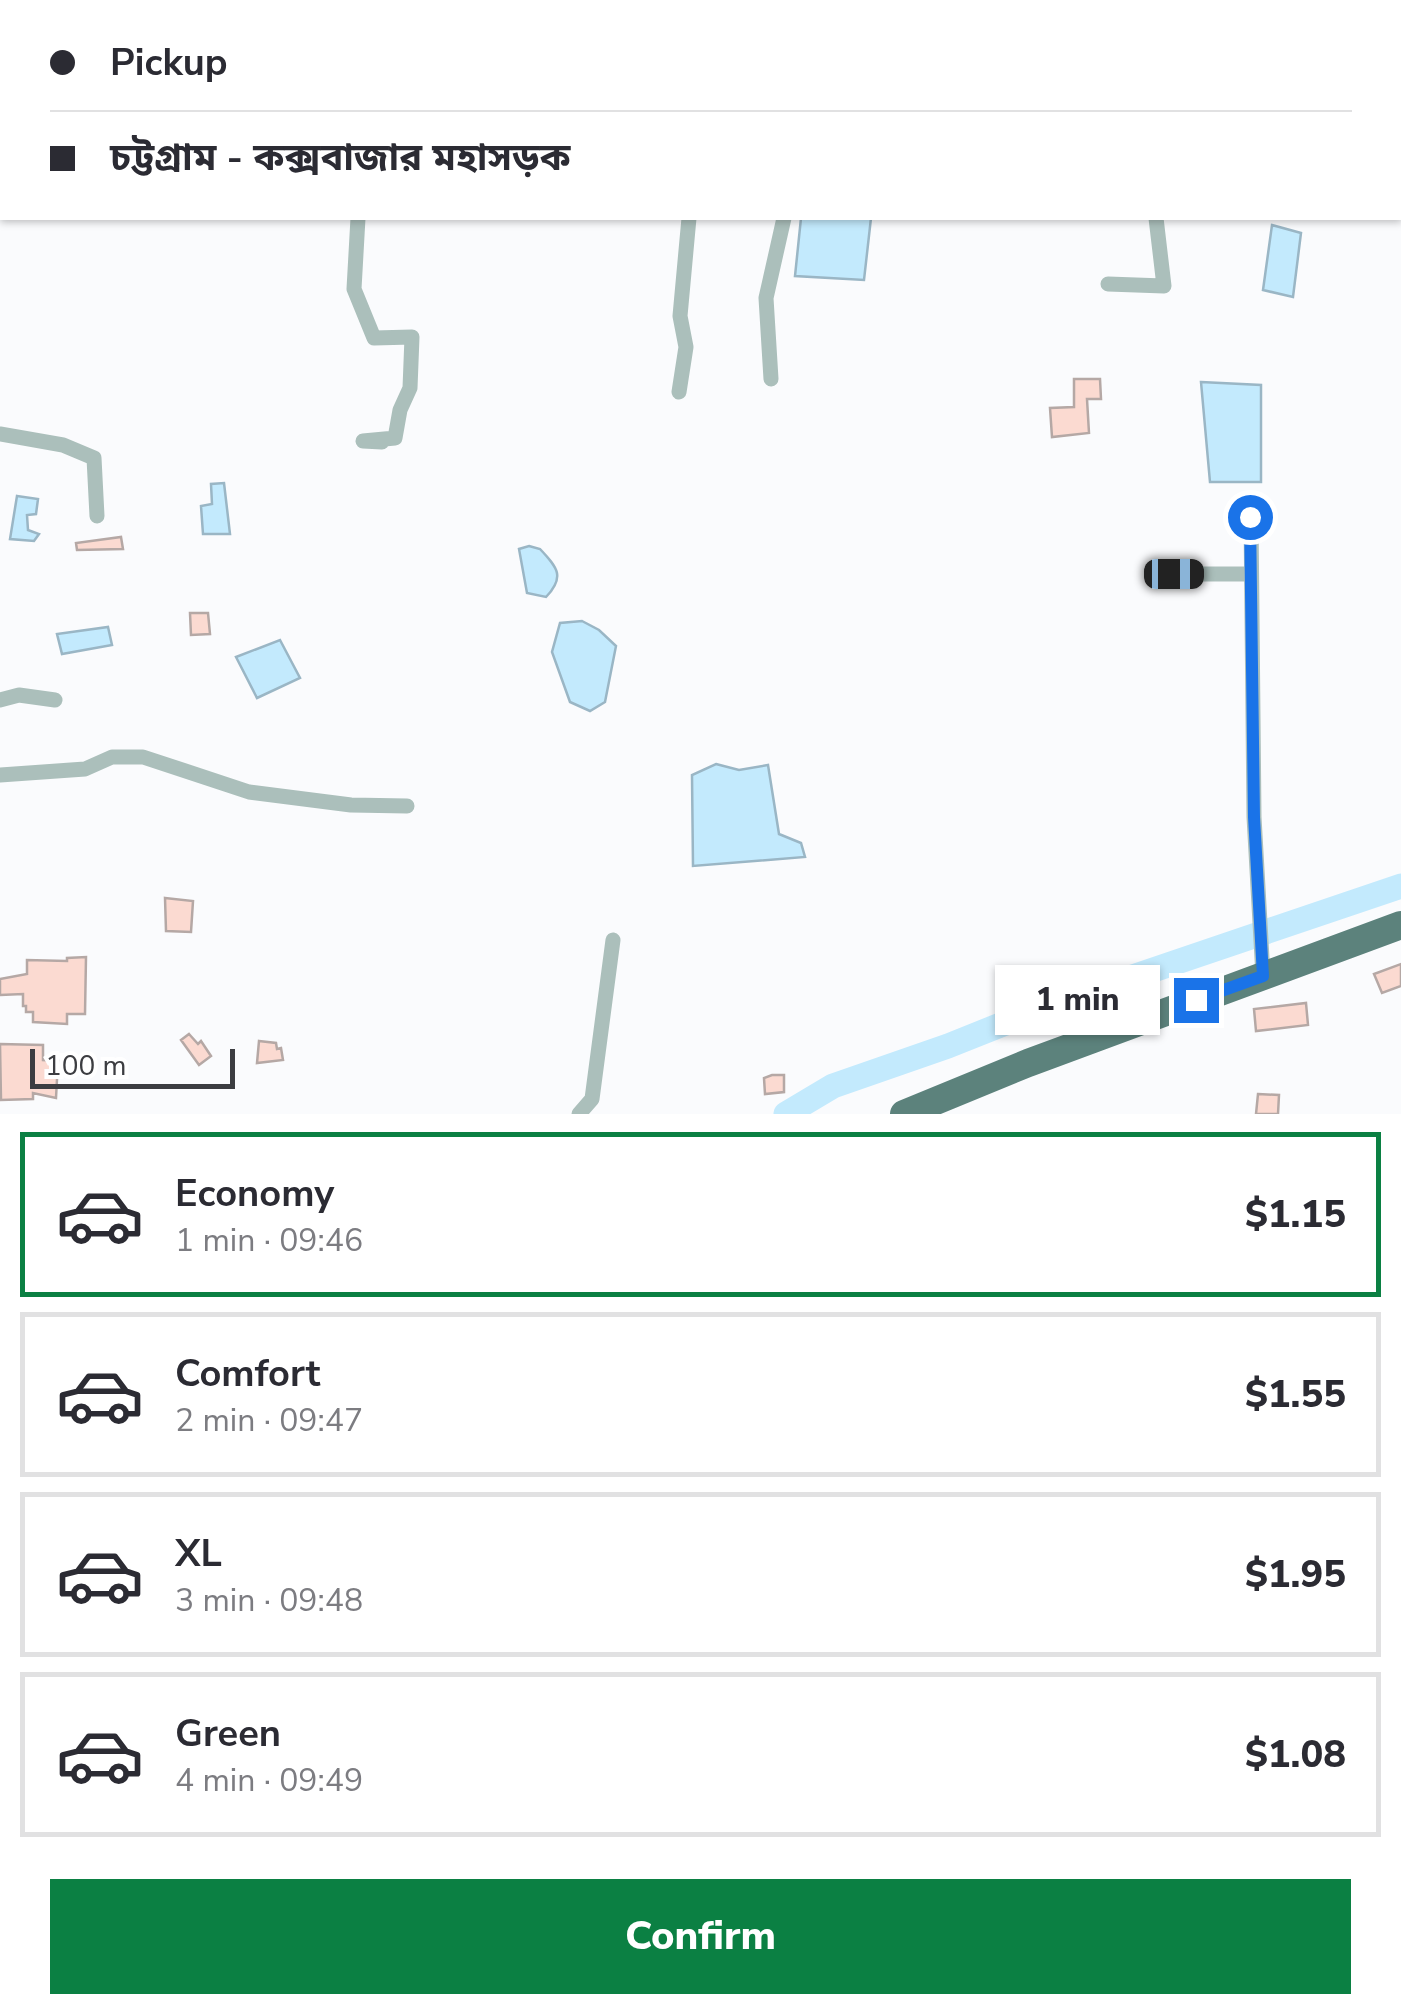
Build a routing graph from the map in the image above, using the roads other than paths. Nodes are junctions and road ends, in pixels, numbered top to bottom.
1 (358, 220) edge
2 (690, 220) edge
3 (784, 220) edge
4 (1156, 220) edge
5 (1108, 284) dead end
6 (771, 379) dead end
7 (679, 392) dead end
8 (0, 434) edge
9 (382, 442) dead end
10 (97, 516) dead end
11 (1250, 517) dead end
12 (1174, 574) dead end
13 (1251, 574) junction
14 (0, 700) edge
15 (56, 700) dead end
16 (0, 776) edge
17 (407, 806) dead end
18 (1401, 925) edge
19 (613, 940) dead end
20 (1263, 976) junction
21 (579, 1114) edge
22 (904, 1114) edge

1 - 9 street
2 - 7 street
3 - 6 street
4 - 5 street
8 - 10 street
11 - 13 street
12 - 13 street
13 - 20 street
14 - 15 street
16 - 17 street
18 - 20 highway
19 - 21 street
20 - 22 highway

